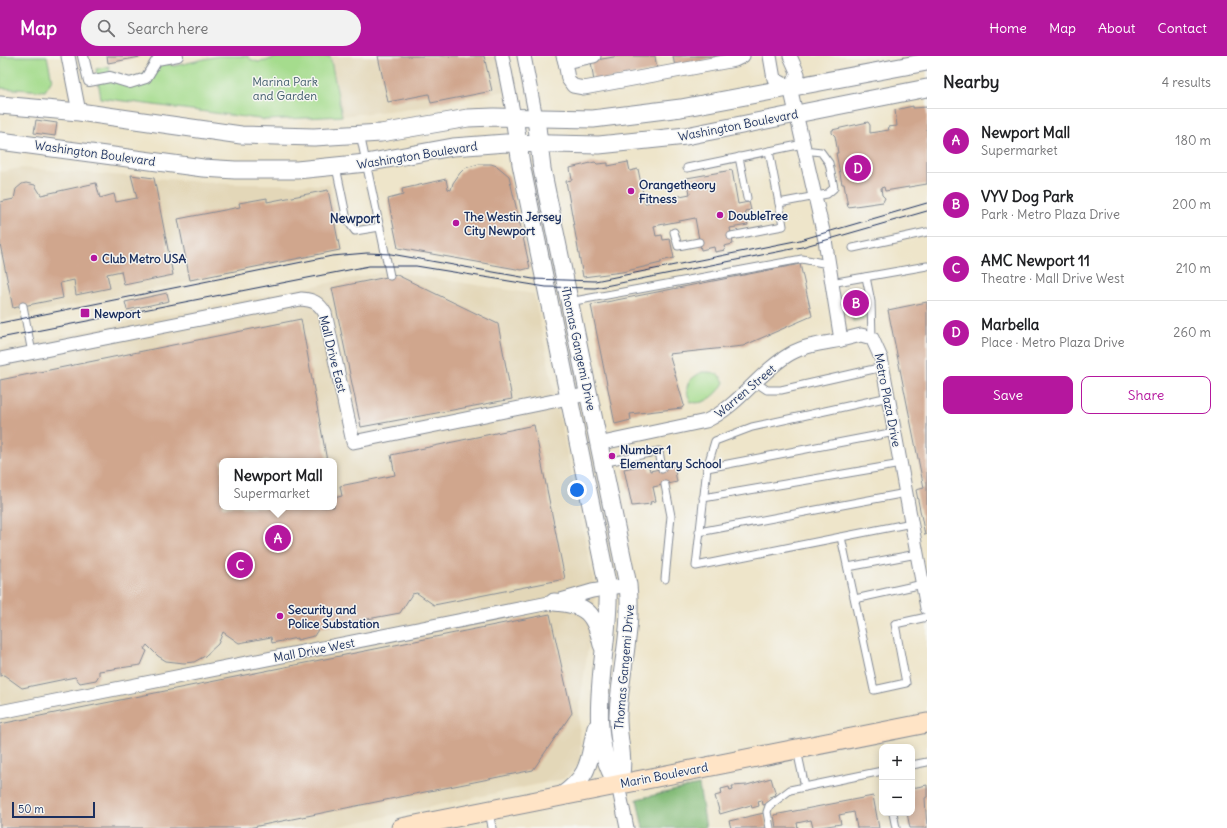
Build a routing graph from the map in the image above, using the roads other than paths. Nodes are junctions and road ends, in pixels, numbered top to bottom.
1 (68, 56) edge
2 (83, 56) edge
3 (178, 56) edge
4 (502, 56) edge
5 (524, 56) edge
6 (594, 56) edge
7 (743, 56) edge
8 (770, 56) edge
9 (790, 56) edge
10 (564, 59) edge
11 (927, 62) edge
12 (790, 87) junction
13 (927, 88) edge
14 (0, 105) edge
15 (79, 112) junction
16 (795, 113) junction
17 (514, 117) junction
18 (536, 118) junction
19 (360, 133) junction
20 (0, 141) edge
21 (518, 143) junction
22 (538, 145) junction
23 (804, 147) junction
24 (769, 151) junction
25 (739, 157) junction
26 (366, 163) junction
27 (336, 167) junction
28 (687, 168) dead end
29 (814, 197) junction
30 (747, 198) dead end
31 (779, 203) junction
32 (380, 227) junction
33 (674, 232) dead end
34 (927, 232) edge
35 (731, 236) dead end
36 (699, 242) dead end
37 (853, 248) dead end
38 (828, 264) junction
39 (927, 266) edge
40 (390, 276) dead end
41 (866, 277) junction
42 (831, 283) junction
43 (569, 302) junction
44 (23, 306) dead end
45 (872, 338) junction
46 (841, 340) junction
47 (32, 353) junction
48 (0, 359) edge
49 (883, 367) junction
50 (755, 382) junction
51 (588, 394) junction
52 (889, 397) junction
53 (570, 405) junction
54 (895, 432) junction
55 (598, 444) junction
56 (602, 463) junction
57 (901, 464) junction
58 (707, 468) junction
59 (662, 469) dead end
60 (665, 485) dead end
61 (906, 493) junction
62 (703, 498) junction
63 (912, 523) junction
64 (699, 532) junction
65 (841, 537) junction
66 (917, 554) junction
67 (848, 567) junction
68 (665, 579) dead end
69 (923, 584) junction
70 (628, 585) junction
71 (608, 588) junction
72 (855, 599) junction
73 (554, 602) junction
74 (927, 608) edge
75 (927, 617) edge
76 (603, 655) junction
77 (600, 708) junction
78 (0, 712) edge
79 (927, 723) edge
80 (797, 749) junction
81 (927, 762) edge
82 (915, 764) edge
83 (879, 772) edge
84 (618, 785) junction
85 (805, 787) junction
86 (562, 796) junction
87 (894, 816) edge
88 (490, 819) edge
89 (401, 828) edge
90 (627, 828) edge
91 (770, 828) edge
92 (896, 828) edge

1 - 15 street
2 - 3 street
4 - 17 street, Thomas Gangemi Drive
5 - 18 street, Thomas Gangemi Drive
6 - 10 street
7 - 10 street
8 - 12 street
9 - 12 street
11 - 12 street
12 - 16 street
12 - 18 street
13 - 16 street, Washington Boulevard
14 - 15 street
15 - 19 street
16 - 22 street, Washington Boulevard
16 - 23 street
17 - 18 street
17 - 19 street
17 - 21 street, Thomas Gangemi Drive
18 - 22 street, Thomas Gangemi Drive
19 - 26 lane
20 - 27 street, Washington Boulevard
21 - 22 street, Washington Boulevard
21 - 26 street, Washington Boulevard
21 - 53 street, Thomas Gangemi Drive
22 - 43 street, Thomas Gangemi Drive
23 - 24 lane
23 - 29 street
23 - 29 lane
24 - 25 lane
24 - 31 lane
25 - 28 lane
25 - 30 lane
26 - 27 street, Washington Boulevard
26 - 32 lane
27 - 32 lane
29 - 31 lane
29 - 38 street
31 - 35 lane
32 - 40 lane
33 - 36 lane
34 - 37 lane
38 - 42 street
38 - 43 lane
39 - 41 lane
41 - 42 lane
41 - 45 lane
42 - 46 street
43 - 51 street, Thomas Gangemi Drive
44 - 47 lane
45 - 46 street, Metro Plaza Drive
45 - 49 street, Metro Plaza Drive
46 - 50 street, Warren Street
47 - 48 street, Mall Drive East
47 - 53 street, Mall Drive East
49 - 50 lane
49 - 52 street, Metro Plaza Drive
50 - 55 street, Warren Street
51 - 53 street, Mall Drive East
51 - 55 street, Thomas Gangemi Drive
52 - 54 street, Metro Plaza Drive
52 - 58 lane
53 - 55 street
53 - 71 street, Thomas Gangemi Drive
54 - 57 street, Metro Plaza Drive
54 - 58 lane
55 - 56 street, Thomas Gangemi Drive
56 - 59 lane
56 - 70 street, Thomas Gangemi Drive
57 - 61 street, Metro Plaza Drive
57 - 62 lane
58 - 62 lane
60 - 68 lane
61 - 63 street, Metro Plaza Drive
61 - 64 lane
62 - 64 lane
63 - 65 lane
63 - 66 street, Metro Plaza Drive
64 - 65 lane
65 - 67 lane
66 - 67 lane
66 - 69 street, Metro Plaza Drive
67 - 72 lane
69 - 72 lane
69 - 74 street, Metro Plaza Drive
70 - 71 street, Mall Drive West
70 - 84 street, Thomas Gangemi Drive
71 - 73 street, Mall Drive West
71 - 76 street, Thomas Gangemi Drive
72 - 75 lane
73 - 76 street
73 - 78 street, Mall Drive West
76 - 77 street, Thomas Gangemi Drive
77 - 84 street, Thomas Gangemi Drive
77 - 86 street
79 - 80 main road, Marin Boulevard
80 - 84 main road, Marin Boulevard
80 - 85 lane
81 - 82 lane
83 - 85 lane
84 - 86 main road, Marin Boulevard
84 - 90 street
85 - 91 lane
86 - 88 main road, Marin Boulevard
87 - 92 lane
88 - 89 main road, Marin Boulevard

